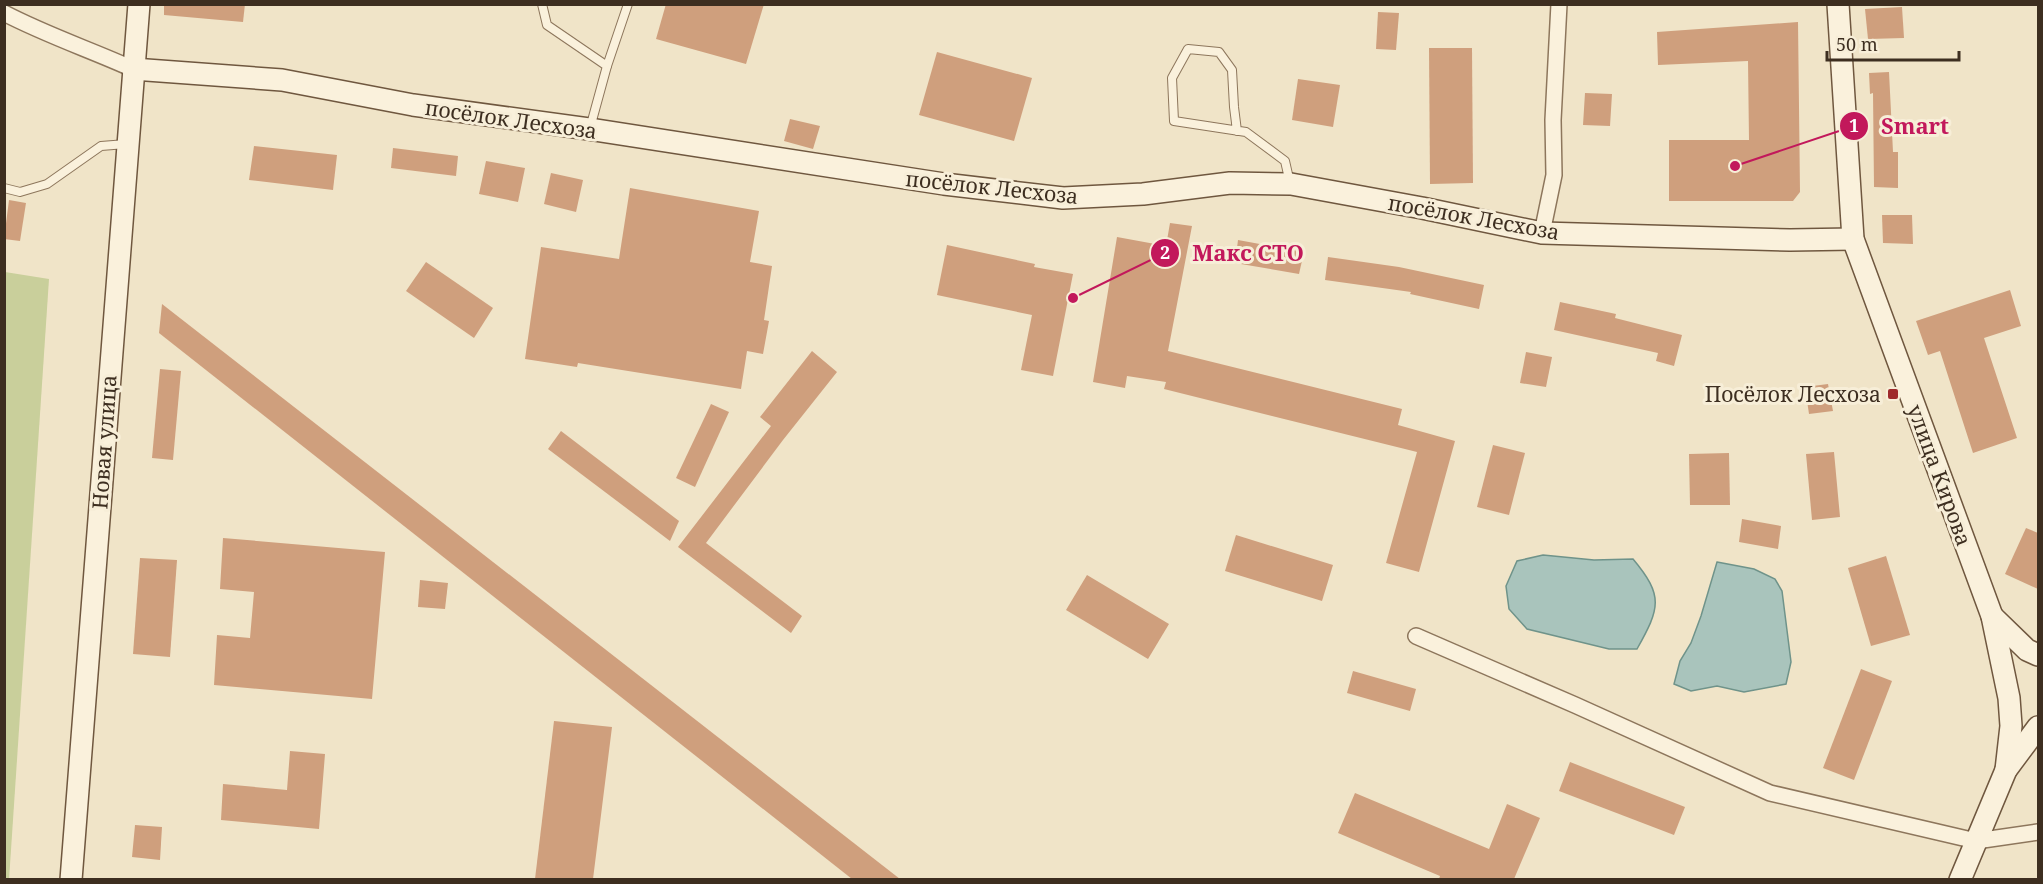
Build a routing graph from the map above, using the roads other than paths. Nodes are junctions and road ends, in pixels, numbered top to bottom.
1 (139, 4) edge
2 (542, 4) edge
3 (628, 4) edge
4 (1559, 4) edge
5 (1838, 4) edge
6 (4, 13) edge
7 (607, 66) junction
8 (134, 69) junction
9 (589, 129) junction
10 (1237, 131) junction
11 (128, 144) junction
12 (1291, 184) junction
13 (4, 188) edge
14 (1542, 233) junction
15 (1853, 240) junction
16 (1992, 616) junction
17 (1416, 636) dead end
18 (2038, 655) edge
19 (2038, 728) edge
20 (2006, 770) junction
21 (2038, 832) edge
22 (1976, 841) junction
23 (71, 879) edge
24 (1960, 879) edge

1 - 8 street, Новая улица
2 - 7 lane
3 - 7 lane
4 - 14 street
5 - 15 street, улица Кирова
6 - 8 street
7 - 9 lane
8 - 9 street, посёлок Лесхоза
8 - 11 street, Новая улица
9 - 12 street, посёлок Лесхоза
10 - 10 lane
10 - 12 lane
11 - 13 lane
11 - 23 street, Новая улица
12 - 14 street, посёлок Лесхоза
14 - 15 street, посёлок Лесхоза
15 - 16 street, улица Кирова
16 - 18 street
16 - 20 street, улица Кирова
17 - 22 street
19 - 20 street
20 - 22 street
21 - 22 street
22 - 24 street

